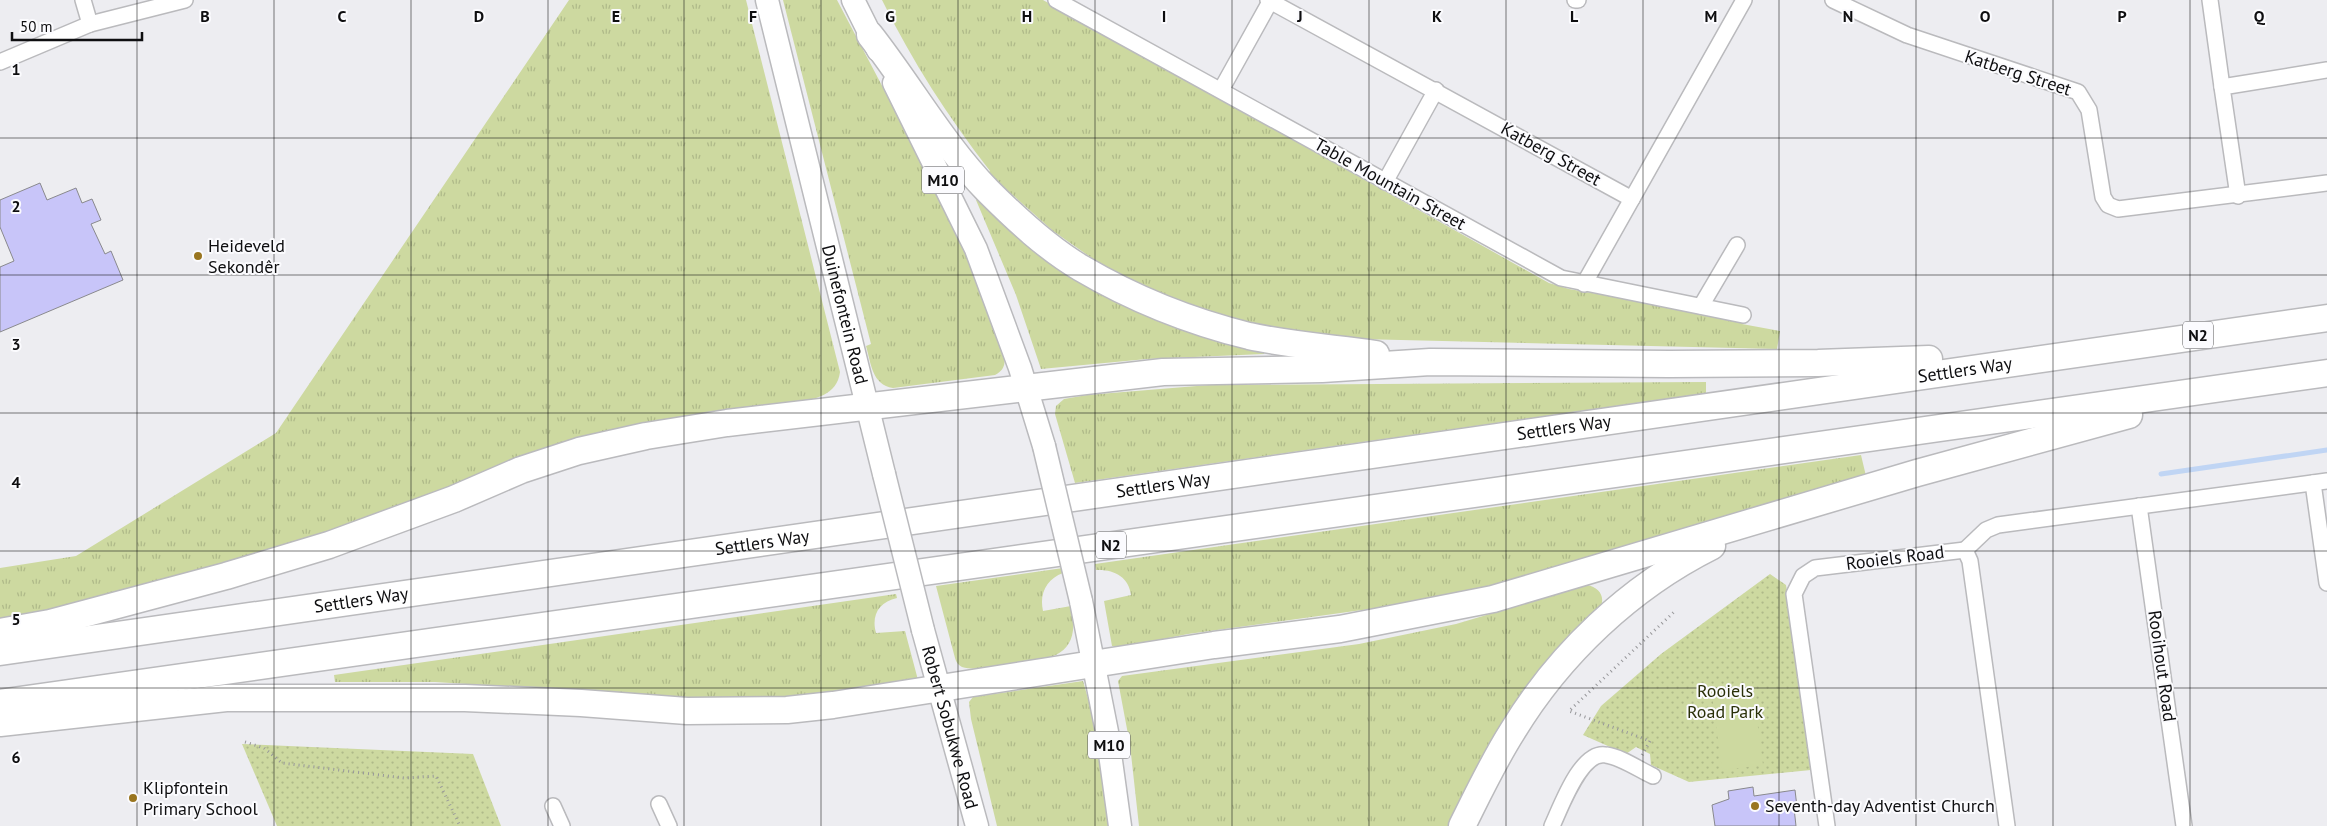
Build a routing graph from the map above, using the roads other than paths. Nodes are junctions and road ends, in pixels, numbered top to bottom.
1 (83, 0) edge
2 (185, 0) edge
3 (767, 0) edge
4 (853, 0) edge
5 (1056, 0) edge
6 (1270, 0) edge
7 (1744, 0) edge
8 (1833, 0) edge
9 (2210, 0) edge
10 (1078, 5) edge
11 (90, 24) junction
12 (870, 35) junction
13 (0, 62) edge
14 (2327, 70) edge
15 (2222, 87) junction
16 (1221, 90) junction
17 (1436, 90) junction
18 (1385, 182) junction
19 (2327, 183) edge
20 (2238, 196) junction
21 (1632, 199) junction
22 (1737, 245) dead end
23 (1584, 284) junction
24 (1701, 306) junction
25 (1743, 315) dead end
26 (2327, 318) edge
27 (2070, 353) junction
28 (1430, 362) junction
29 (2327, 373) edge
30 (1026, 387) junction
31 (2223, 388) junction
32 (868, 406) junction
33 (2320, 482) edge
34 (2140, 506) junction
35 (1771, 517) junction
36 (1965, 550) junction
37 (2327, 582) edge
38 (923, 630) joint
39 (0, 632) edge
40 (0, 652) edge
41 (1094, 665) junction
42 (939, 688) junction
43 (0, 703) edge
44 (0, 723) edge
45 (1652, 776) dead end
46 (659, 804) dead end
47 (553, 806) dead end
48 (562, 826) edge
49 (669, 826) edge
50 (977, 826) edge
51 (1120, 826) edge
52 (1462, 826) edge
53 (1552, 826) edge
54 (1827, 826) edge
55 (2007, 826) edge
56 (2184, 826) edge

1 - 11 street
2 - 11 street
3 - 32 main road, Duinefontein Road
4 - 12 main road, M10
5 - 10 street, Table Mountain Street
6 - 16 street
6 - 17 street, Katberg Street
7 - 21 street
8 - 20 street, Katberg Street
9 - 15 street
10 - 16 street, Table Mountain Street
11 - 13 street
12 - 28 highway
12 - 30 main road, M10
14 - 15 street
15 - 20 street
16 - 18 street, Table Mountain Street
17 - 18 street
17 - 21 street, Katberg Street
18 - 23 street, Table Mountain Street
19 - 20 street
21 - 23 street
22 - 24 street
23 - 24 street, Table Mountain Street
24 - 25 street, Table Mountain Street
26 - 27 highway, Settlers Way / N2
27 - 28 highway
27 - 40 highway, Settlers Way / N2
28 - 30 highway
29 - 31 highway, N2
30 - 32 highway
30 - 41 main road, M10, bridge
31 - 35 highway
31 - 43 highway, N2
32 - 38 main road, Duinefontein Road, bridge
32 - 39 highway
33 - 34 street
33 - 37 street
34 - 36 street
34 - 56 street, Rooihout Road
35 - 41 highway
35 - 52 highway
36 - 54 street, Rooiels Road
36 - 55 street, Rooiels Road
38 - 42 main road, Robert Sobukwe Road
41 - 42 highway
41 - 51 main road, M10
42 - 44 highway
42 - 50 main road, Robert Sobukwe Road
45 - 53 street
46 - 49 street
47 - 48 street

